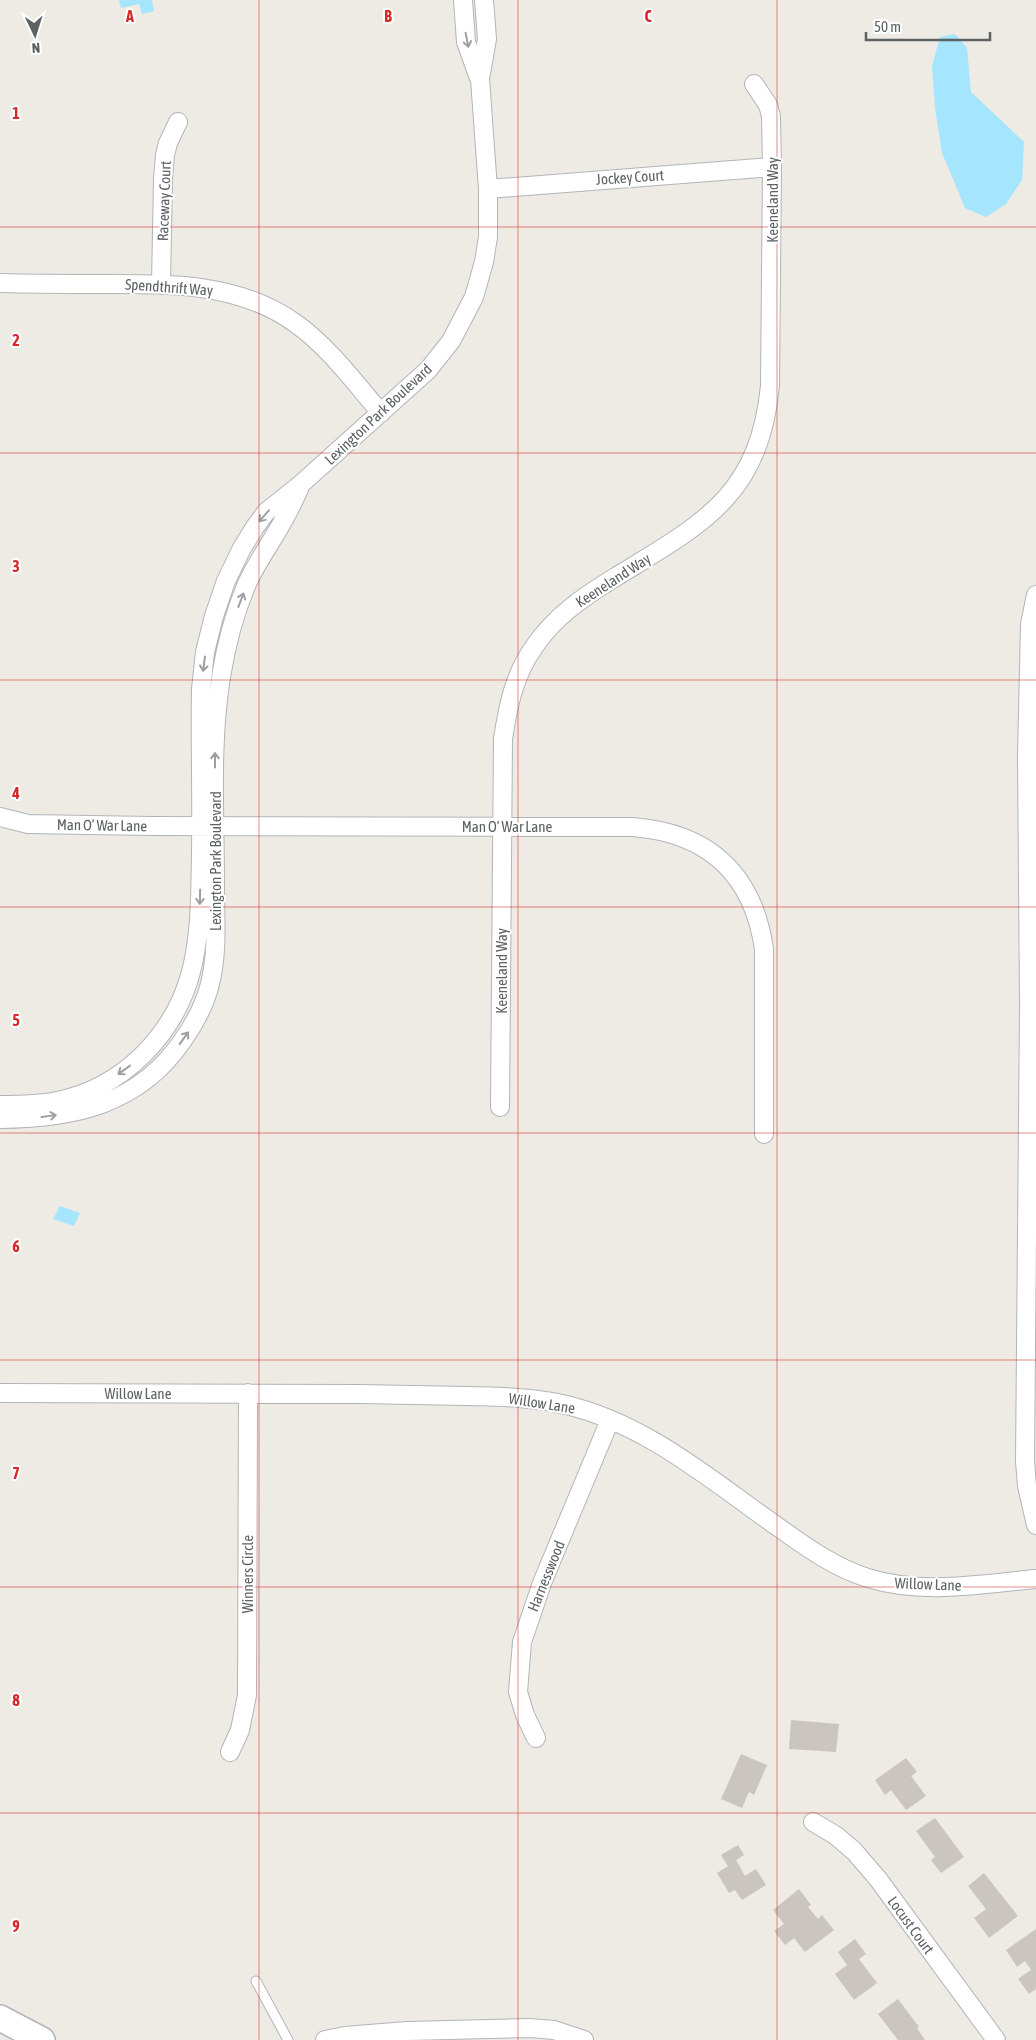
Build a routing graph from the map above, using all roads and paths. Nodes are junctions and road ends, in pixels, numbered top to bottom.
1 (463, 0) edge
2 (484, 0) edge
3 (480, 79) junction
4 (754, 84) dead end
5 (178, 122) dead end
6 (772, 167) junction
7 (488, 189) junction
8 (0, 284) edge
9 (161, 284) junction
10 (382, 413) junction
11 (1036, 595) edge
12 (0, 816) edge
13 (208, 826) junction
14 (502, 826) junction
15 (0, 1105) edge
16 (500, 1107) dead end
17 (0, 1119) edge
18 (764, 1134) dead end
19 (1031, 1317) edge
20 (0, 1393) edge
21 (248, 1393) junction
22 (610, 1420) junction
23 (1036, 1525) edge
24 (1036, 1579) edge
25 (536, 1738) dead end
26 (230, 1752) dead end
27 (813, 1822) dead end
28 (256, 1981) dead end
29 (0, 2018) edge
30 (42, 2040) edge
31 (288, 2040) edge
32 (325, 2040) edge
33 (584, 2040) edge
34 (996, 2040) edge

1 -> 3 street, Lexington Park Boulevard
2 - 3 street, Lexington Park Boulevard
3 - 7 street, Lexington Park Boulevard
4 - 6 street, Keeneland Way
5 - 9 street, Raceway Court
6 - 7 street, Jockey Court
6 - 14 street, Keeneland Way
7 - 10 street, Lexington Park Boulevard
8 - 9 street, Spendthrift Way
9 - 10 street, Spendthrift Way
10 - 13 street, Lexington Park Boulevard
11 - 19 street
12 - 13 street, Man O’ War Lane
13 - 14 street, Man O’ War Lane
13 -> 15 street, Lexington Park Boulevard
17 -> 13 street, Lexington Park Boulevard
14 - 16 street, Keeneland Way
14 - 18 street, Man O’ War Lane
19 - 23 street
20 - 21 street, Willow Lane
21 - 22 street, Willow Lane
21 - 26 street, Winners Circle
22 - 24 street, Willow Lane
22 - 25 street, Harnesswood
27 - 34 street, Locust Court
28 - 31 lane
29 - 30 main road
32 - 33 street

